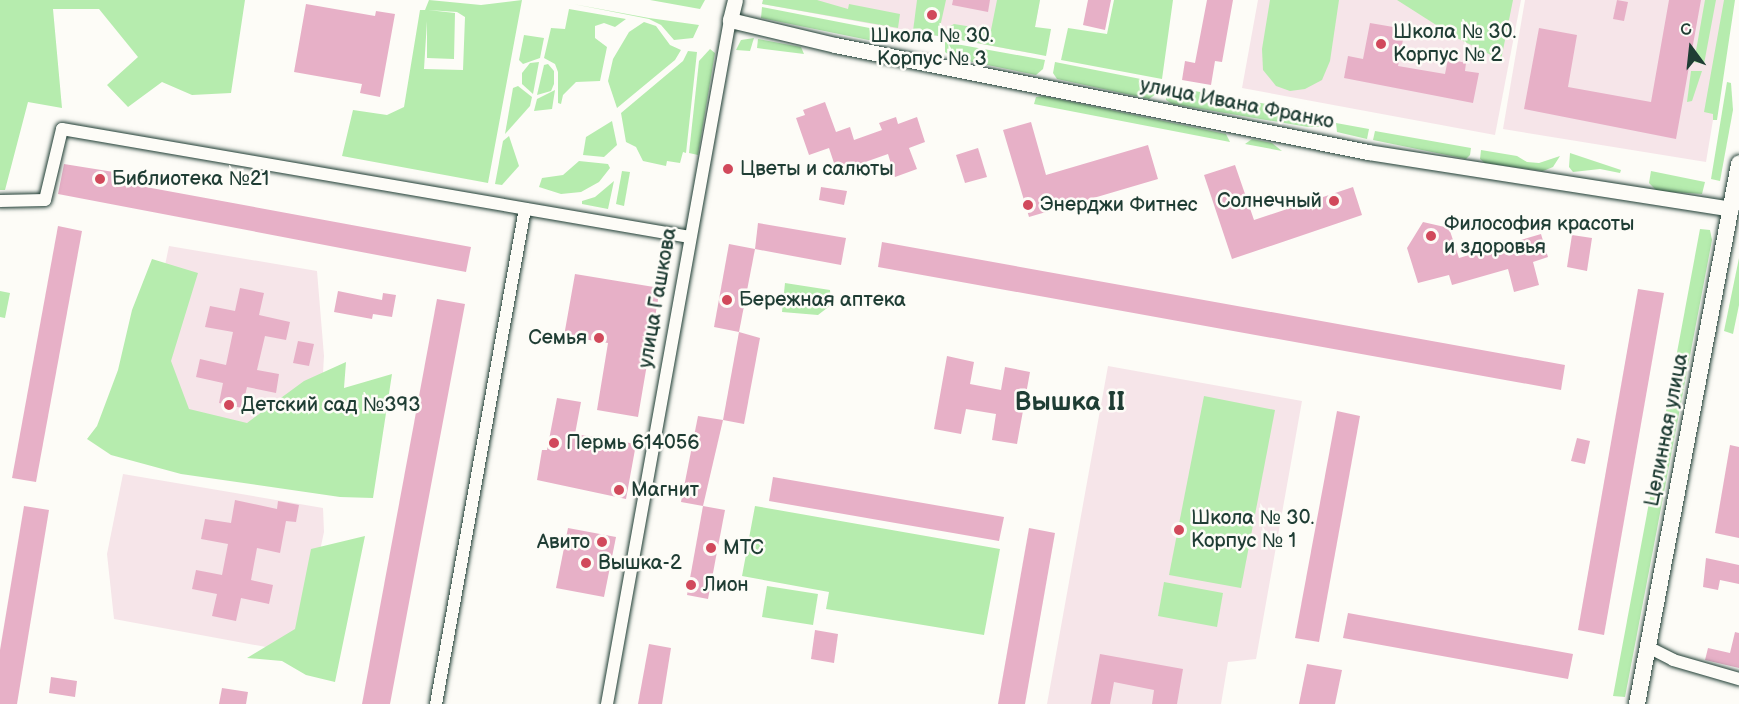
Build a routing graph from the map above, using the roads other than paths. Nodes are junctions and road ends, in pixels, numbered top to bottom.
1 (735, 0) edge
2 (730, 20) junction
3 (1739, 164) edge
4 (0, 201) edge
5 (525, 208) junction
6 (1735, 210) edge
7 (690, 237) junction
8 (1648, 646) junction
9 (1739, 679) edge
10 (436, 704) edge
11 (607, 704) edge
12 (1637, 704) edge

1 - 2 street, улица Гашкова
2 - 6 street, улица Ивана Франко
2 - 7 street, улица Гашкова
3 - 6 main road, Целинная улица
4 - 5 street
5 - 7 street
5 - 10 street
6 - 8 main road, Целинная улица
7 - 11 street, улица Гашкова
8 - 9 street
8 - 12 main road, Целинная улица

